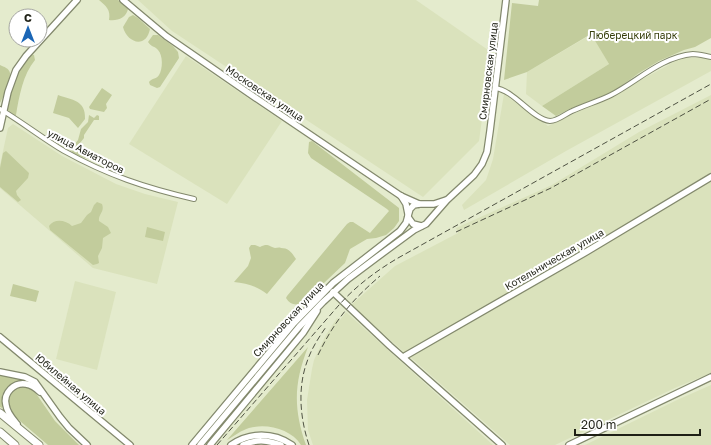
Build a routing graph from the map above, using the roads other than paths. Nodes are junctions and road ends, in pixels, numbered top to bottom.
1 (77, 0) edge
2 (123, 0) edge
3 (506, 0) edge
4 (711, 57) edge
5 (495, 88) junction
6 (2, 110) edge
7 (0, 128) edge
8 (711, 177) edge
9 (401, 196) junction
10 (194, 199) dead end
11 (447, 200) junction
12 (421, 204) junction
13 (408, 216) junction
14 (430, 219) junction
15 (421, 226) junction
16 (333, 292) junction
17 (323, 302) junction
18 (371, 327) junction
19 (0, 337) edge
20 (405, 356) junction
21 (0, 372) edge
22 (422, 373) junction
23 (711, 377) edge
24 (44, 394) junction
25 (0, 413) edge
26 (0, 432) edge
27 (29, 437) junction
28 (15, 445) edge
29 (39, 445) edge
30 (87, 445) edge
31 (130, 445) edge
32 (192, 445) edge
33 (200, 445) edge
34 (210, 445) edge
35 (231, 445) edge
36 (243, 445) edge
37 (281, 445) edge
38 (292, 445) edge
39 (502, 445) edge
40 (569, 445) edge

1 - 6 street
2 - 9 street, Московская улица
3 - 5 street, Смирновская улица
4 - 5 street
5 - 11 street, Смирновская улица
6 - 7 street
6 - 10 street, улица Авиаторов
8 - 20 street, Котельническая улица
9 - 12 street, Московская улица
9 - 13 street
11 - 12 street, Смирновская улица
11 - 14 street, Смирновская улица
12 - 13 street, Смирновская улица
12 - 14 street
13 - 15 street
13 - 32 street, Смирновская улица
14 - 15 street, Смирновская улица
15 - 16 street, Смирновская улица
16 - 17 street, Смирновская улица
16 - 18 street
17 - 33 street, Смирновская улица
17 - 34 street
18 - 20 street
18 - 22 street
19 - 31 street, Юбилейная улица
20 - 22 street
21 - 24 street
22 - 39 street
23 - 40 street
24 - 27 street
24 - 30 street
25 - 27 highway
26 - 28 highway
27 - 29 highway
35 - 38 street
36 - 37 street

